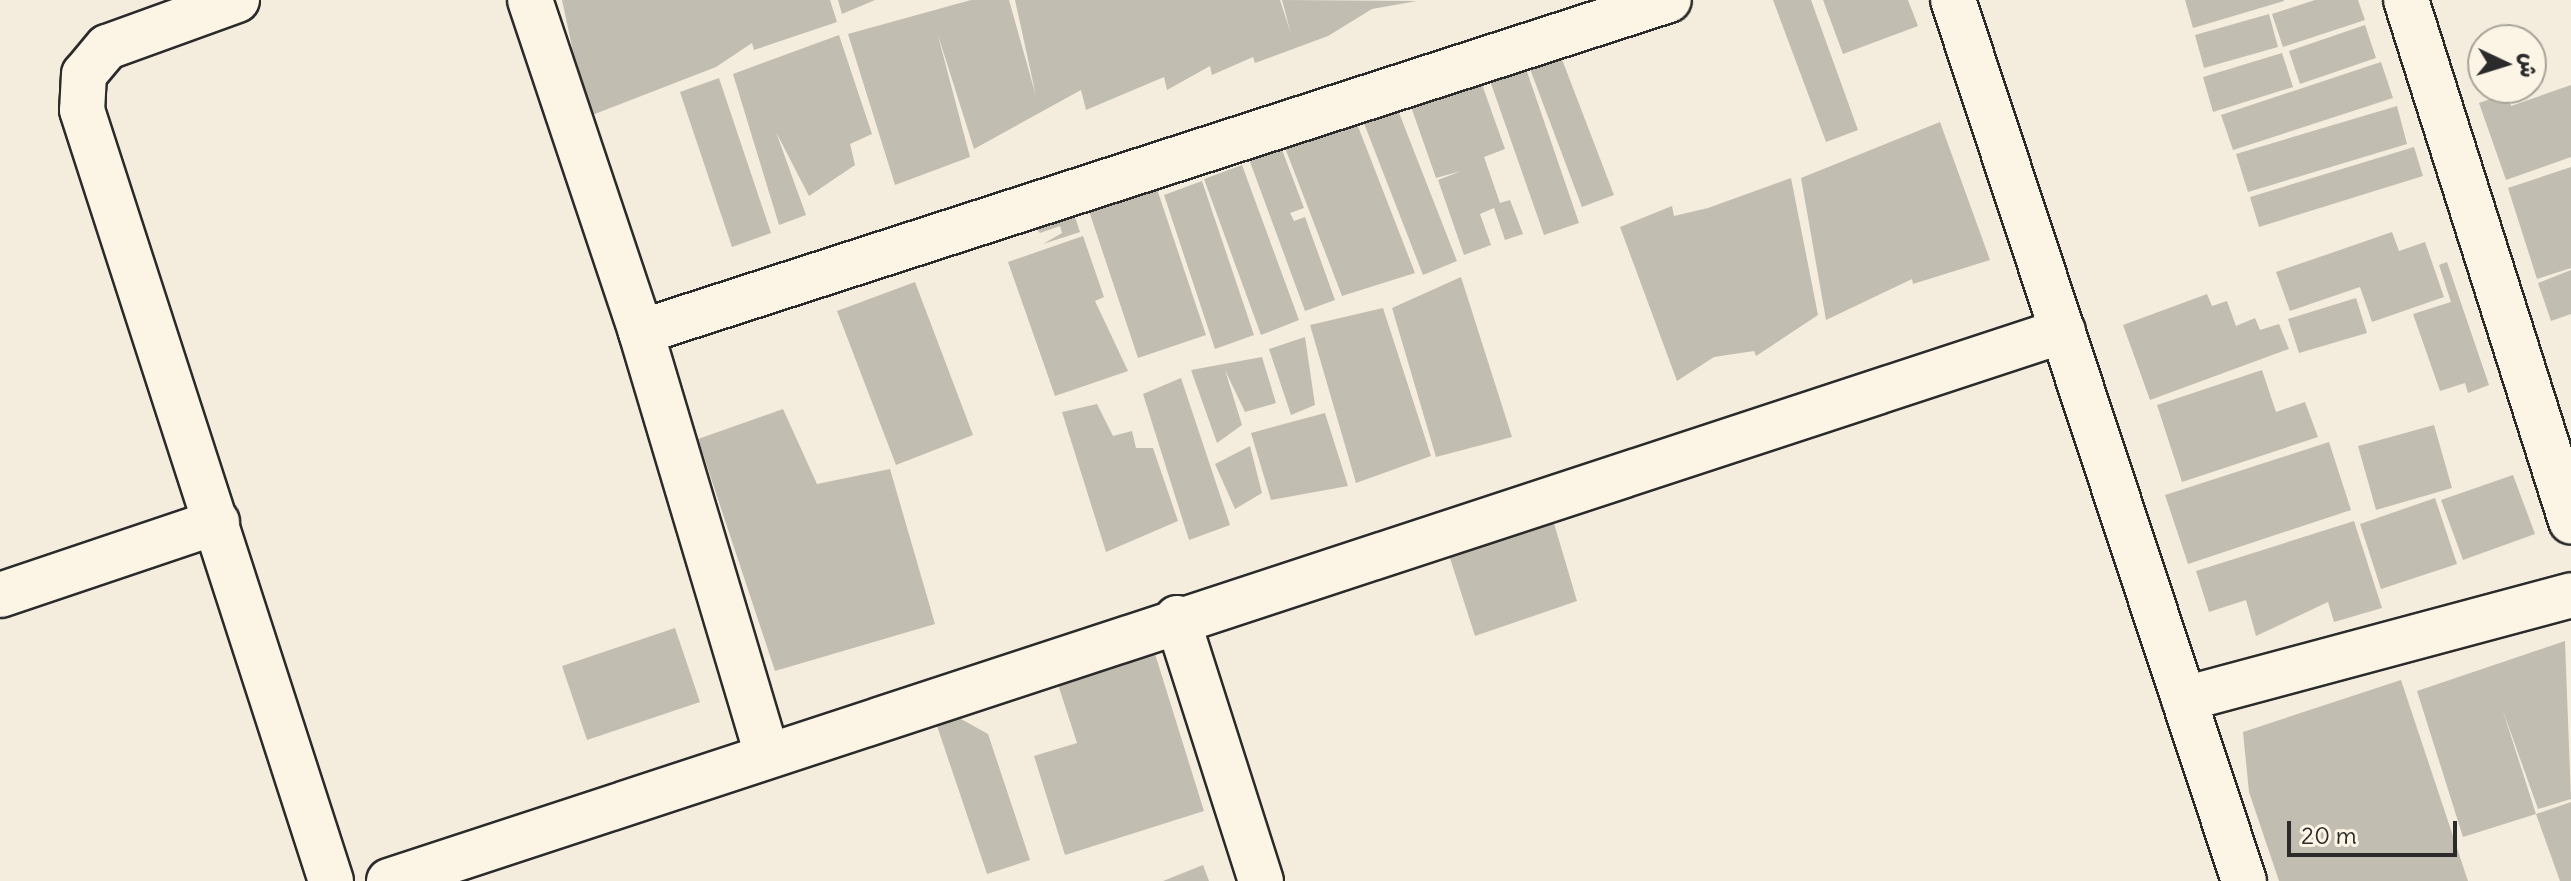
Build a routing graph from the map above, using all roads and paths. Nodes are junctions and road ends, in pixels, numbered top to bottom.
1 (237, 0) edge
2 (530, 0) edge
3 (1669, 0) edge
4 (1953, 0) edge
5 (2406, 0) edge
6 (2063, 331) junction
7 (641, 332) junction
8 (2571, 521) edge
9 (217, 522) junction
10 (0, 595) edge
11 (2571, 595) edge
12 (1177, 618) junction
13 (2184, 699) junction
14 (766, 752) junction
15 (331, 881) edge
16 (389, 881) edge
17 (1261, 881) edge
18 (2244, 881) edge

1 - 9 street
2 - 7 street
3 - 7 street
4 - 6 street
5 - 8 street
6 - 12 street
6 - 13 street
7 - 14 street
9 - 10 street
9 - 15 street
11 - 13 street
12 - 14 street
12 - 17 street
13 - 18 street
14 - 16 street

